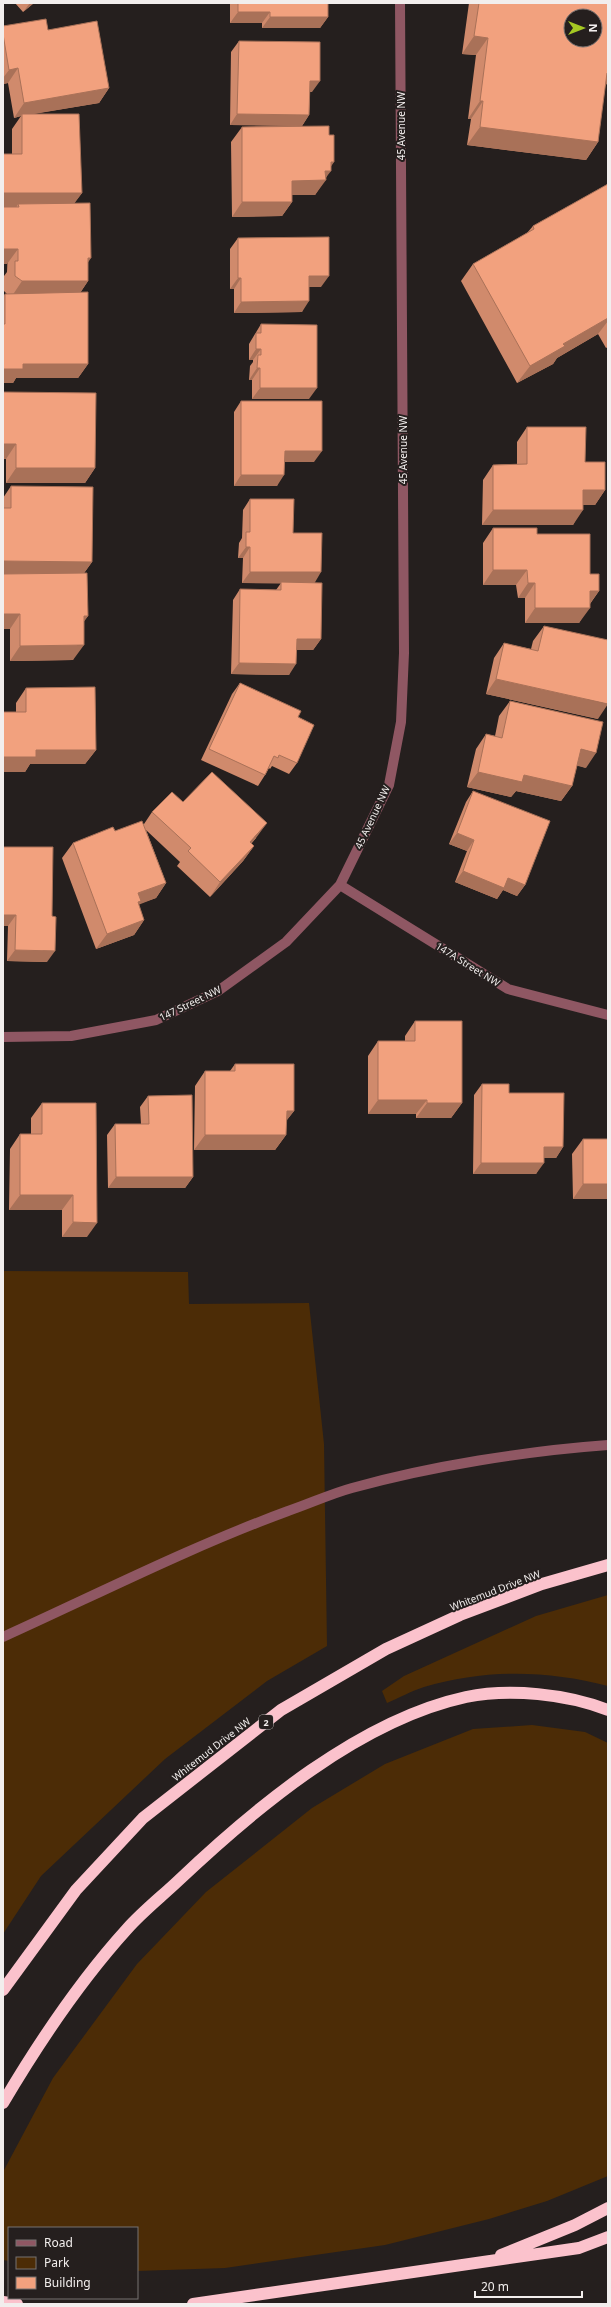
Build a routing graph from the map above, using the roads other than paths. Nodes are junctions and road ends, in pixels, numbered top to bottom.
1 (400, 3) edge
2 (340, 885) junction
3 (608, 1015) edge
4 (3, 1037) edge
5 (608, 1445) edge
6 (608, 1565) edge
7 (3, 1637) edge
8 (608, 1710) edge
9 (3, 1990) edge
10 (3, 2103) edge
11 (608, 2208) edge
12 (608, 2237) edge
13 (484, 2262) junction
14 (3, 2302) edge
15 (17, 2304) edge
16 (193, 2304) edge

1 - 2 street, 45 Avenue NW
2 - 3 street, 147A Street NW
2 - 4 street, 147 Street NW
5 - 7 street
6 - 9 highway, Whitemud Drive NW / 2
8 - 10 highway
11 - 13 highway
12 - 13 highway
13 - 16 highway
14 - 15 highway

